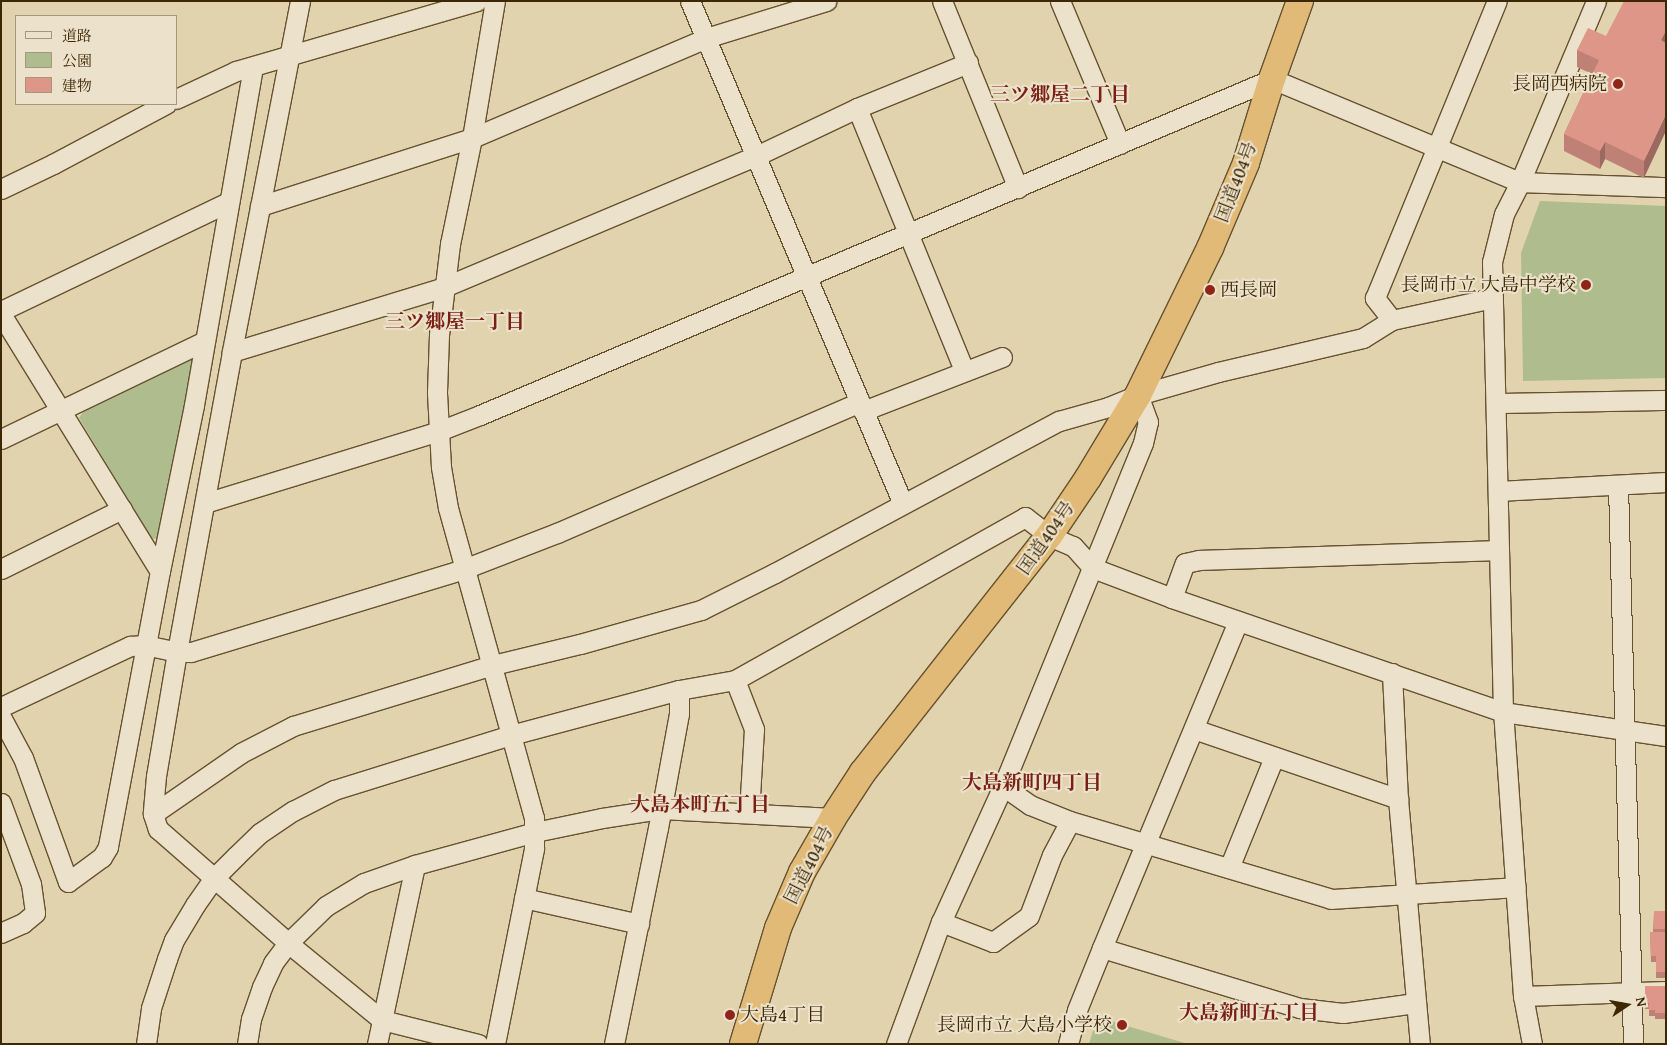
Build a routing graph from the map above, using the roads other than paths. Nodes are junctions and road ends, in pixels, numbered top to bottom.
1 (300, 1) edge
2 (477, 1) edge
3 (495, 1) edge
4 (690, 1) edge
5 (826, 1) edge
6 (942, 1) edge
7 (1060, 1) edge
8 (1300, 1) edge
9 (1496, 1) edge
10 (1596, 1) edge
11 (706, 38) junction
12 (288, 56) junction
13 (968, 62) junction
14 (253, 67) junction
15 (1272, 79) junction
16 (178, 98) edge
17 (164, 105) edge
18 (857, 108) junction
19 (472, 138) junction
20 (1120, 144) junction
21 (1435, 146) junction
22 (756, 156) junction
23 (1520, 182) junction
24 (1666, 187) edge
25 (1018, 188) junction
26 (1, 189) edge
27 (229, 202) junction
28 (260, 206) junction
29 (908, 235) junction
30 (806, 278) junction
31 (444, 287) junction
32 (1493, 298) junction
33 (1, 312) edge
34 (1392, 320) junction
35 (206, 341) junction
36 (232, 352) junction
37 (1002, 356) dead end
38 (964, 370) junction
39 (1138, 395) junction
40 (1666, 400) edge
41 (1496, 403) junction
42 (862, 406) junction
43 (60, 410) junction
44 (439, 431) junction
45 (1, 439) edge
46 (1666, 482) edge
47 (1618, 485) junction
48 (1498, 491) junction
49 (205, 503) junction
50 (903, 504) junction
51 (122, 509) junction
52 (1049, 536) junction
53 (1499, 550) junction
54 (1093, 568) junction
55 (1, 569) edge
56 (464, 569) junction
57 (160, 571) junction
58 (1172, 598) junction
59 (1238, 621) junction
60 (145, 645) junction
61 (177, 652) junction
62 (493, 665) junction
63 (1392, 673) junction
64 (735, 680) junction
65 (679, 690) junction
66 (1, 707) edge
67 (1503, 712) junction
68 (1, 717) edge
69 (1194, 729) junction
70 (1624, 731) junction
71 (511, 735) junction
72 (1666, 736) edge
73 (1274, 757) junction
74 (1003, 786) junction
75 (1398, 799) junction
76 (1, 803) edge
77 (662, 809) junction
78 (749, 812) junction
79 (153, 814) junction
80 (832, 818) junction
81 (1070, 821) junction
82 (535, 832) junction
83 (1147, 844) junction
84 (415, 865) junction
85 (1229, 868) junction
86 (213, 879) junction
87 (1516, 887) junction
88 (1408, 893) junction
89 (524, 898) junction
90 (941, 922) junction
91 (639, 924) junction
92 (1, 934) edge
93 (288, 943) junction
94 (1102, 948) junction
95 (1630, 991) junction
96 (1666, 991) edge
97 (1523, 996) junction
98 (1415, 1003) junction
99 (382, 1020) junction
100 (146, 1044) edge
101 (247, 1044) edge
102 (377, 1044) edge
103 (478, 1044) edge
104 (494, 1044) edge
105 (614, 1044) edge
106 (743, 1044) edge
107 (896, 1044) edge
108 (1068, 1044) edge
109 (1420, 1044) edge
110 (1532, 1044) edge
111 (1633, 1044) edge

1 - 12 street
2 - 12 street
3 - 19 street
4 - 11 street
5 - 11 street
6 - 13 street
7 - 20 street
8 - 15 highway, 国道404号
9 - 21 street
10 - 23 street
11 - 19 street
11 - 22 street
12 - 14 street
12 - 28 street
13 - 18 street
13 - 25 street
14 - 16 street
14 - 27 street
15 - 20 street
15 - 21 street
15 - 39 highway, 国道404号
17 - 26 street
18 - 22 street
18 - 29 street
19 - 28 street
19 - 31 street
20 - 25 street
21 - 23 street
21 - 34 street
22 - 30 street
22 - 31 street
23 - 24 street
23 - 32 street
25 - 29 street
27 - 33 street
27 - 35 street
28 - 36 street
29 - 30 street
29 - 38 street
30 - 42 street
30 - 44 street
31 - 36 street
31 - 44 street
32 - 34 street
32 - 41 street
33 - 43 street
34 - 39 street
35 - 43 street
35 - 57 street
36 - 49 street
37 - 38 street
38 - 42 street
39 - 50 street
39 - 52 highway, 国道404号
39 - 54 street
40 - 41 street
41 - 48 street
42 - 50 street
42 - 56 street
43 - 45 street
43 - 51 street
44 - 49 street
44 - 56 street
46 - 47 street
47 - 48 street
47 - 70 street
48 - 53 street
49 - 61 street
50 - 62 street
51 - 55 street
51 - 57 street
52 - 54 street
52 - 64 street
52 - 80 highway, 国道404号
53 - 58 street
53 - 67 street
54 - 58 street
54 - 74 street
56 - 61 street
56 - 62 street
57 - 60 street
58 - 59 street
59 - 63 street
59 - 69 street
60 - 61 street
60 - 66 street
60 - 68 street
61 - 79 street
62 - 71 street
62 - 79 street
63 - 67 street
63 - 75 street
64 - 65 street
64 - 78 street
65 - 71 street
65 - 77 street
67 - 70 street
67 - 87 street
69 - 73 street
69 - 83 street
70 - 72 street
70 - 95 street
71 - 82 street
71 - 86 street
73 - 75 street
73 - 85 street
74 - 81 street
74 - 90 street
75 - 88 street
76 - 92 street
77 - 78 street
77 - 82 street
77 - 91 street
78 - 80 street
79 - 86 street
80 - 106 highway, 国道404号
81 - 83 street
81 - 90 street
82 - 84 street
82 - 89 street
83 - 85 street
83 - 94 street
84 - 93 street
84 - 99 street
85 - 88 street
86 - 93 street
86 - 100 street
87 - 88 street
87 - 97 street
88 - 98 street
89 - 91 street
89 - 104 street
90 - 107 street
91 - 105 street
93 - 99 street
93 - 101 street
94 - 98 street
94 - 108 street
95 - 96 street
95 - 97 street
95 - 111 street
97 - 110 street
98 - 109 street
99 - 102 street
99 - 103 street

